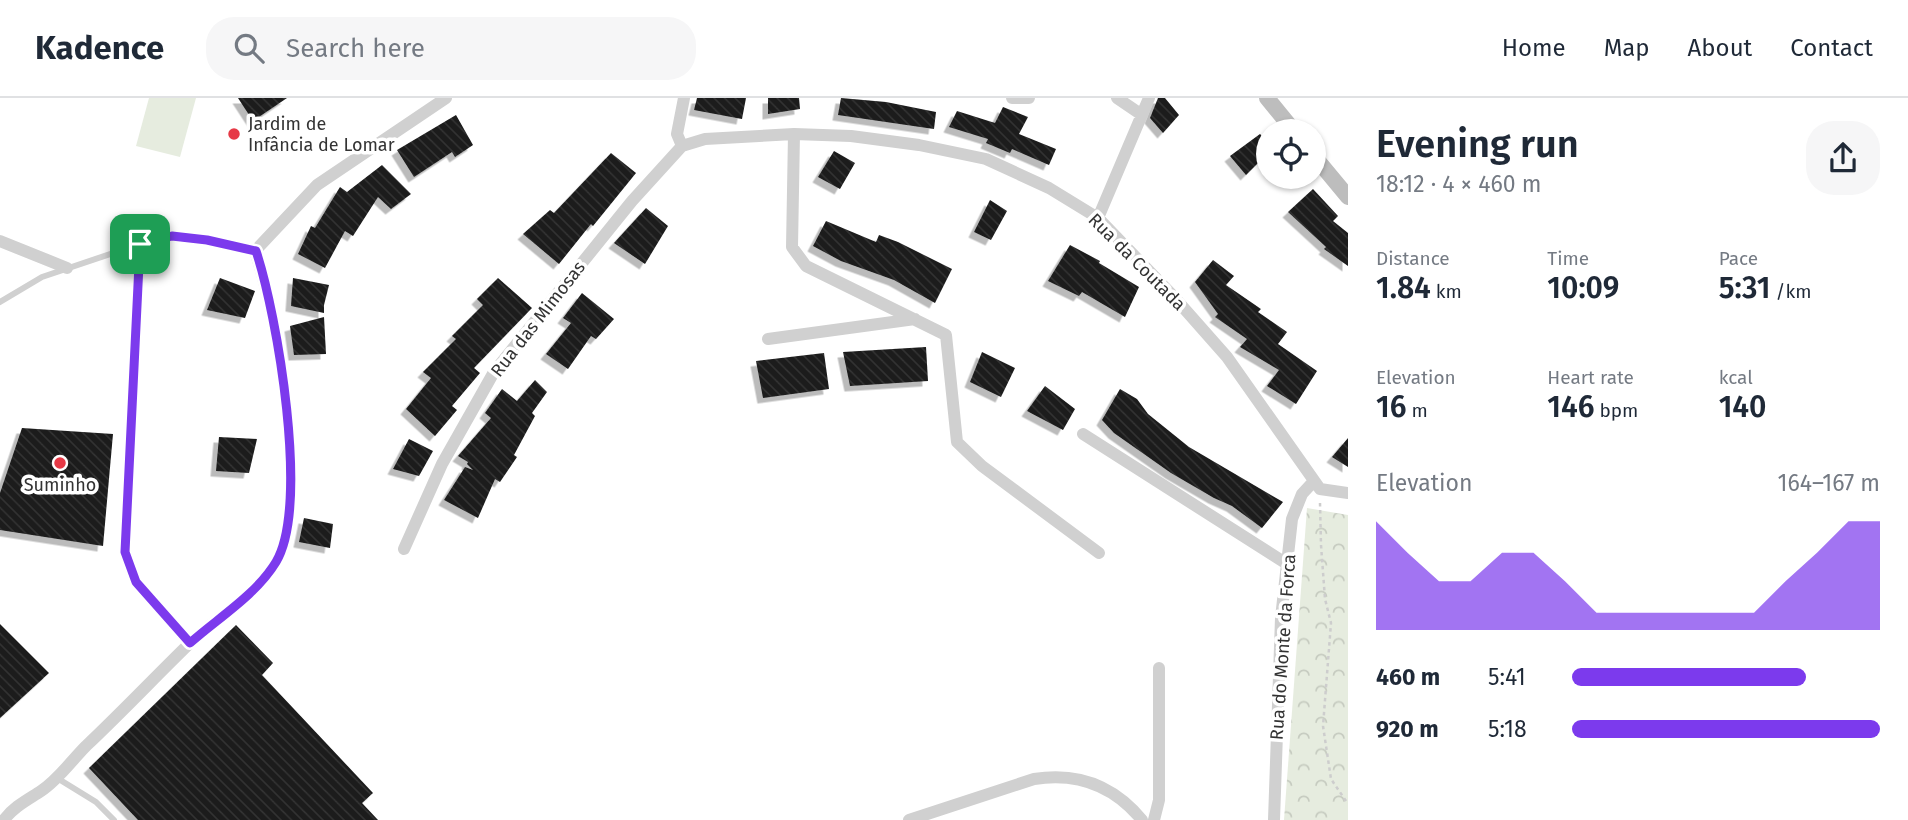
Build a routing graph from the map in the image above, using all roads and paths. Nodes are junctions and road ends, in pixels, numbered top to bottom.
1 (446, 98) edge
2 (684, 98) edge
3 (1012, 98) edge
4 (1029, 98) edge
5 (1116, 98) edge
6 (1149, 98) edge
7 (1267, 98) edge
8 (1142, 115) junction
9 (1284, 119) edge
10 (794, 134) junction
11 (682, 146) junction
12 (1326, 170) edge
13 (1348, 197) edge
14 (1098, 218) junction
15 (0, 242) edge
16 (140, 244) junction
17 (256, 251) junction
18 (67, 268) junction
19 (0, 302) edge
20 (915, 319) junction
21 (768, 339) dead end
22 (1083, 434) dead end
23 (1317, 485) junction
24 (1348, 493) edge
25 (404, 549) dead end
26 (1099, 553) dead end
27 (1287, 564) junction
28 (190, 643) junction
29 (1159, 668) dead end
30 (56, 778) junction
31 (1348, 804) edge
32 (4, 820) edge
33 (114, 820) edge
34 (909, 820) edge
35 (1142, 820) edge
36 (1154, 820) edge
37 (1274, 820) edge

1 - 17 street
2 - 11 street
3 - 4 street
5 - 8 street
6 - 8 street
7 - 9 main road
8 - 14 street
10 - 11 street, Rua da Coutada
10 - 14 street, Rua da Coutada
10 - 20 street
11 - 25 street, Rua das Mimosas
12 - 13 main road
14 - 23 street, Rua da Coutada
15 - 18 street
16 - 17 street
16 - 18 lane
16 - 28 lane
17 - 28 street
18 - 19 lane
20 - 21 street
20 - 26 street
22 - 27 street
23 - 24 street
23 - 27 street, Rua do Monte da Forca
23 - 31 path
27 - 37 street, Rua do Monte da Forca
28 - 30 street
29 - 36 street
30 - 32 street
30 - 33 lane
34 - 35 street

